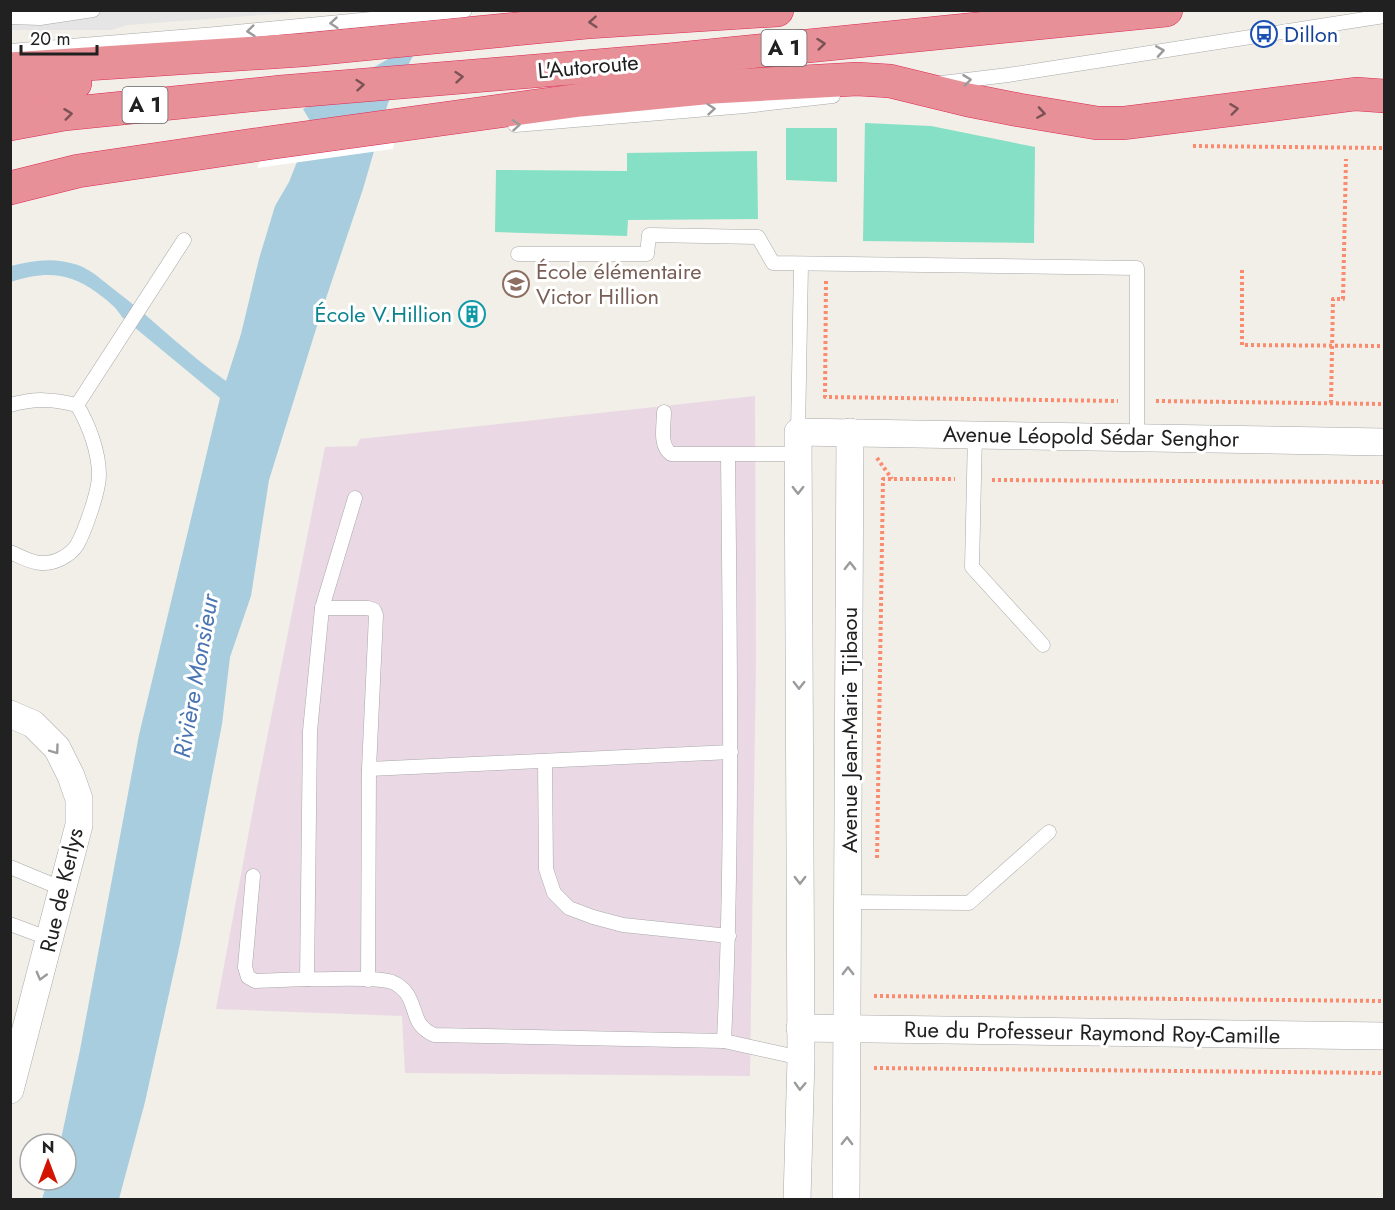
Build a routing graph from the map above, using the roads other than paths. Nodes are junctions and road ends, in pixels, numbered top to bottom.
1 (93, 10) edge
2 (465, 10) edge
3 (777, 10) edge
4 (1166, 10) edge
5 (1181, 10) edge
6 (76, 12) edge
7 (1384, 16) edge
8 (10, 17) edge
9 (428, 26) junction
10 (306, 37) junction
11 (10, 51) edge
12 (270, 52) junction
13 (10, 69) edge
14 (713, 87) junction
15 (911, 87) junction
16 (10, 95) edge
17 (1384, 96) edge
18 (10, 124) edge
19 (507, 125) dead end
20 (462, 130) dead end
21 (397, 131) junction
22 (265, 149) junction
23 (114, 179) dead end
24 (10, 188) edge
25 (184, 240) dead end
26 (518, 254) dead end
27 (801, 265) junction
28 (10, 405) edge
29 (77, 405) junction
30 (664, 412) dead end
31 (850, 432) junction
32 (975, 434) junction
33 (1137, 437) junction
34 (1384, 442) edge
35 (798, 443) junction
36 (728, 455) junction
37 (355, 498) dead end
38 (10, 552) edge
39 (322, 608) junction
40 (1043, 645) dead end
41 (10, 714) edge
42 (731, 752) junction
43 (545, 761) junction
44 (369, 769) junction
45 (1049, 832) dead end
46 (10, 867) edge
47 (253, 876) dead end
48 (63, 889) junction
49 (848, 902) junction
50 (10, 924) edge
51 (729, 936) junction
52 (50, 939) junction
53 (307, 979) junction
54 (368, 980) junction
55 (800, 1028) junction
56 (848, 1029) junction
57 (1384, 1036) edge
58 (724, 1041) junction
59 (801, 1058) junction
60 (10, 1090) edge
61 (797, 1200) edge
62 (846, 1200) edge

1 - 6 lane
2 - 9 lane
3 -> 9 highway, L'Autoroute / A 1
18 -> 4 highway, L'Autoroute / A 1
5 - 14 highway
6 - 8 lane
15 -> 7 lane
9 -> 10 highway, L'Autoroute / A 1
10 -> 11 lane
10 - 12 highway, A 1
12 - 13 highway
12 - 16 highway, A 1
14 - 15 highway
14 - 21 highway
15 -> 17 highway
19 -> 15 lane
20 - 21 lane
21 - 22 highway
22 - 23 lane
22 - 24 highway
25 - 29 lane
26 - 27 lane
27 - 33 lane
27 - 35 lane
28 - 29 lane
29 - 38 lane
30 - 36 lane
31 - 32 street, Avenue Léopold Sédar Senghor
31 - 35 street, Avenue Léopold Sédar Senghor
49 -> 31 street, Avenue Jean-Marie Tjibaou
32 - 33 street, Avenue Léopold Sédar Senghor
32 - 40 lane
33 - 34 street, Avenue Léopold Sédar Senghor
35 - 36 lane
35 -> 55 street
36 - 42 lane
37 - 39 lane
39 - 44 lane
39 - 53 lane
41 -> 48 street, Rue de Kerlys
42 - 43 lane
42 - 51 lane
43 - 44 lane
43 - 51 lane
44 - 54 lane
45 - 49 lane
46 - 48 lane
47 - 53 lane
48 - 52 street, Rue de Kerlys
56 -> 49 street, Avenue Jean-Marie Tjibaou
50 - 52 lane
51 - 58 lane
52 -> 60 street, Rue de Kerlys
53 - 54 lane
54 - 58 lane
55 - 56 street, Rue du Professeur Raymond Roy-Camille
55 - 59 street
56 - 57 street, Rue du Professeur Raymond Roy-Camille
62 -> 56 street, Avenue Jean-Marie Tjibaou
58 - 59 lane
59 -> 61 street

